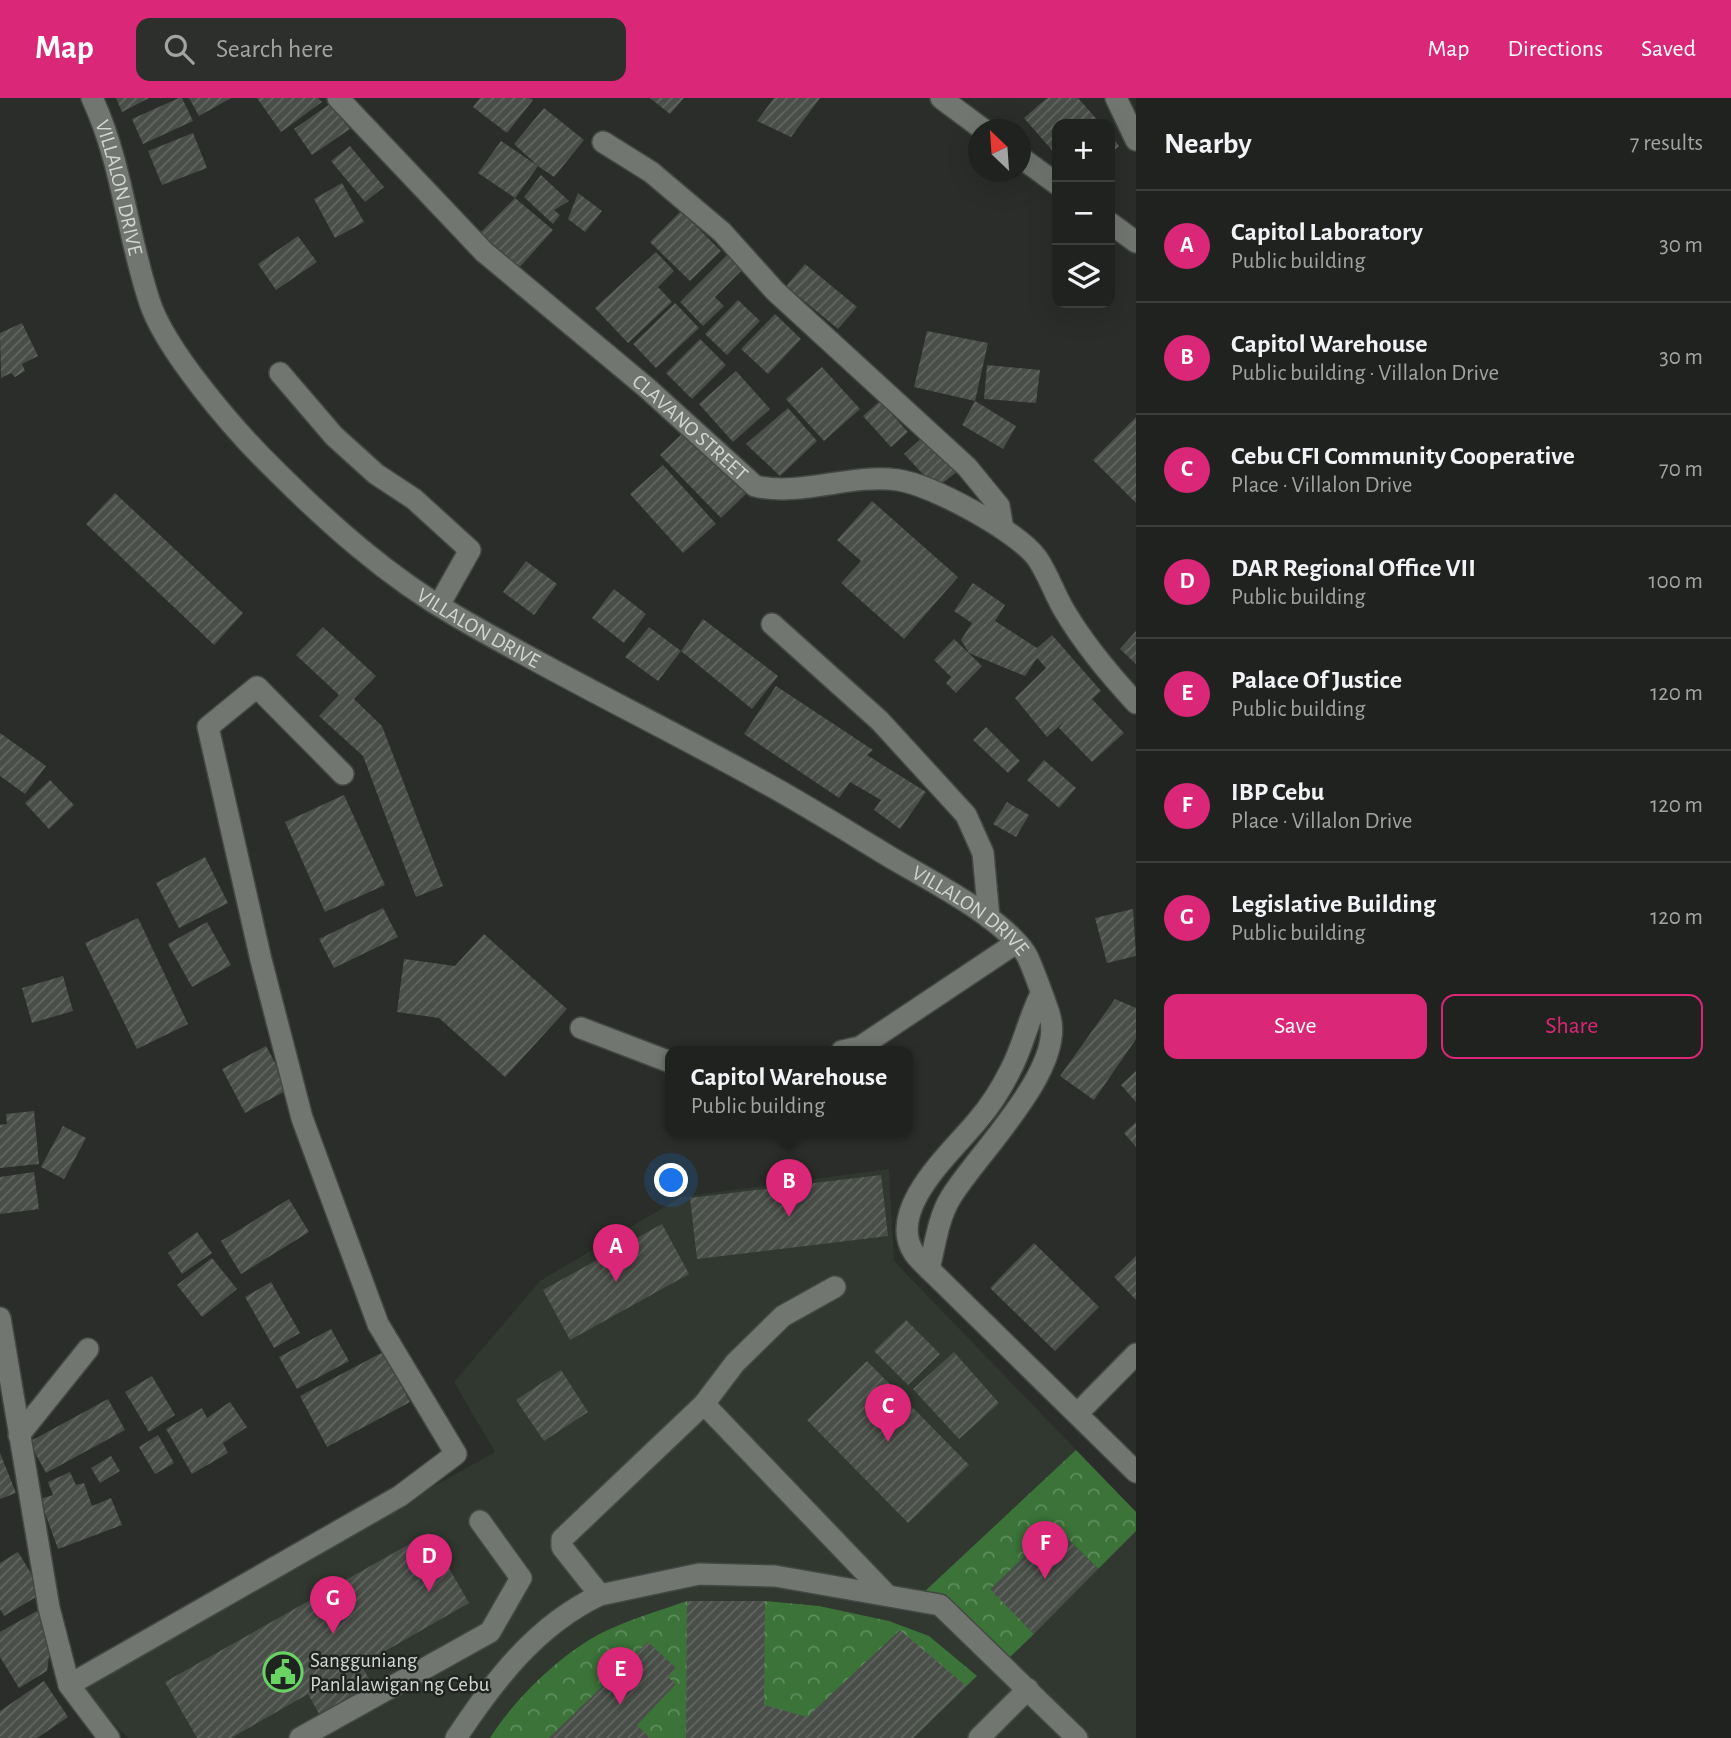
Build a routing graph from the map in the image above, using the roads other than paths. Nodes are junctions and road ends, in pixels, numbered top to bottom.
1 (92, 98) edge
2 (338, 98) edge
3 (941, 98) edge
4 (1116, 98) edge
5 (969, 119) edge
6 (1136, 140) edge
7 (603, 142) dead end
8 (1031, 165) edge
9 (1054, 182) edge
10 (1115, 227) edge
11 (1136, 242) edge
12 (280, 373) dead end
13 (1003, 529) junction
14 (439, 605) junction
15 (772, 624) dead end
16 (1136, 702) edge
17 (343, 774) dead end
18 (989, 918) junction
19 (1016, 943) junction
20 (1040, 996) junction
21 (581, 1028) dead end
22 (862, 1046) edge
23 (665, 1060) edge
24 (929, 1269) junction
25 (835, 1287) dead end
26 (0, 1318) edge
27 (88, 1349) dead end
28 (1136, 1354) edge
29 (7, 1404) edge
30 (704, 1404) junction
31 (1078, 1413) junction
32 (19, 1435) junction
33 (1136, 1472) edge
34 (480, 1521) dead end
35 (886, 1594) junction
36 (600, 1595) junction
37 (490, 1632) junction
38 (527, 1646) junction
39 (69, 1685) junction
40 (1028, 1689) junction
41 (110, 1738) edge
42 (300, 1738) edge
43 (456, 1738) edge
44 (979, 1738) edge
45 (1077, 1738) edge

1 - 14 street, VILLALON DRIVE
2 - 13 street, CLAVANO STREET
3 - 5 street
4 - 6 street
7 - 13 street
8 - 9 street
10 - 11 street
12 - 14 street
13 - 16 street, CLAVANO STREET
14 - 18 street, VILLALON DRIVE
15 - 18 street
17 - 39 street
18 - 19 street, VILLALON DRIVE
19 - 20 street, VILLALON DRIVE
19 - 22 street
20 - 24 street, VILLALON DRIVE
20 - 24 street
21 - 23 street
24 - 31 street
25 - 30 street
26 - 29 street
27 - 32 street
28 - 31 street
29 - 32 street
30 - 35 street
30 - 36 street
31 - 33 street
32 - 39 street
34 - 37 street
35 - 36 street
35 - 40 street
36 - 38 street
37 - 38 street
37 - 42 street
38 - 43 street
39 - 41 street
40 - 44 street
40 - 45 street

